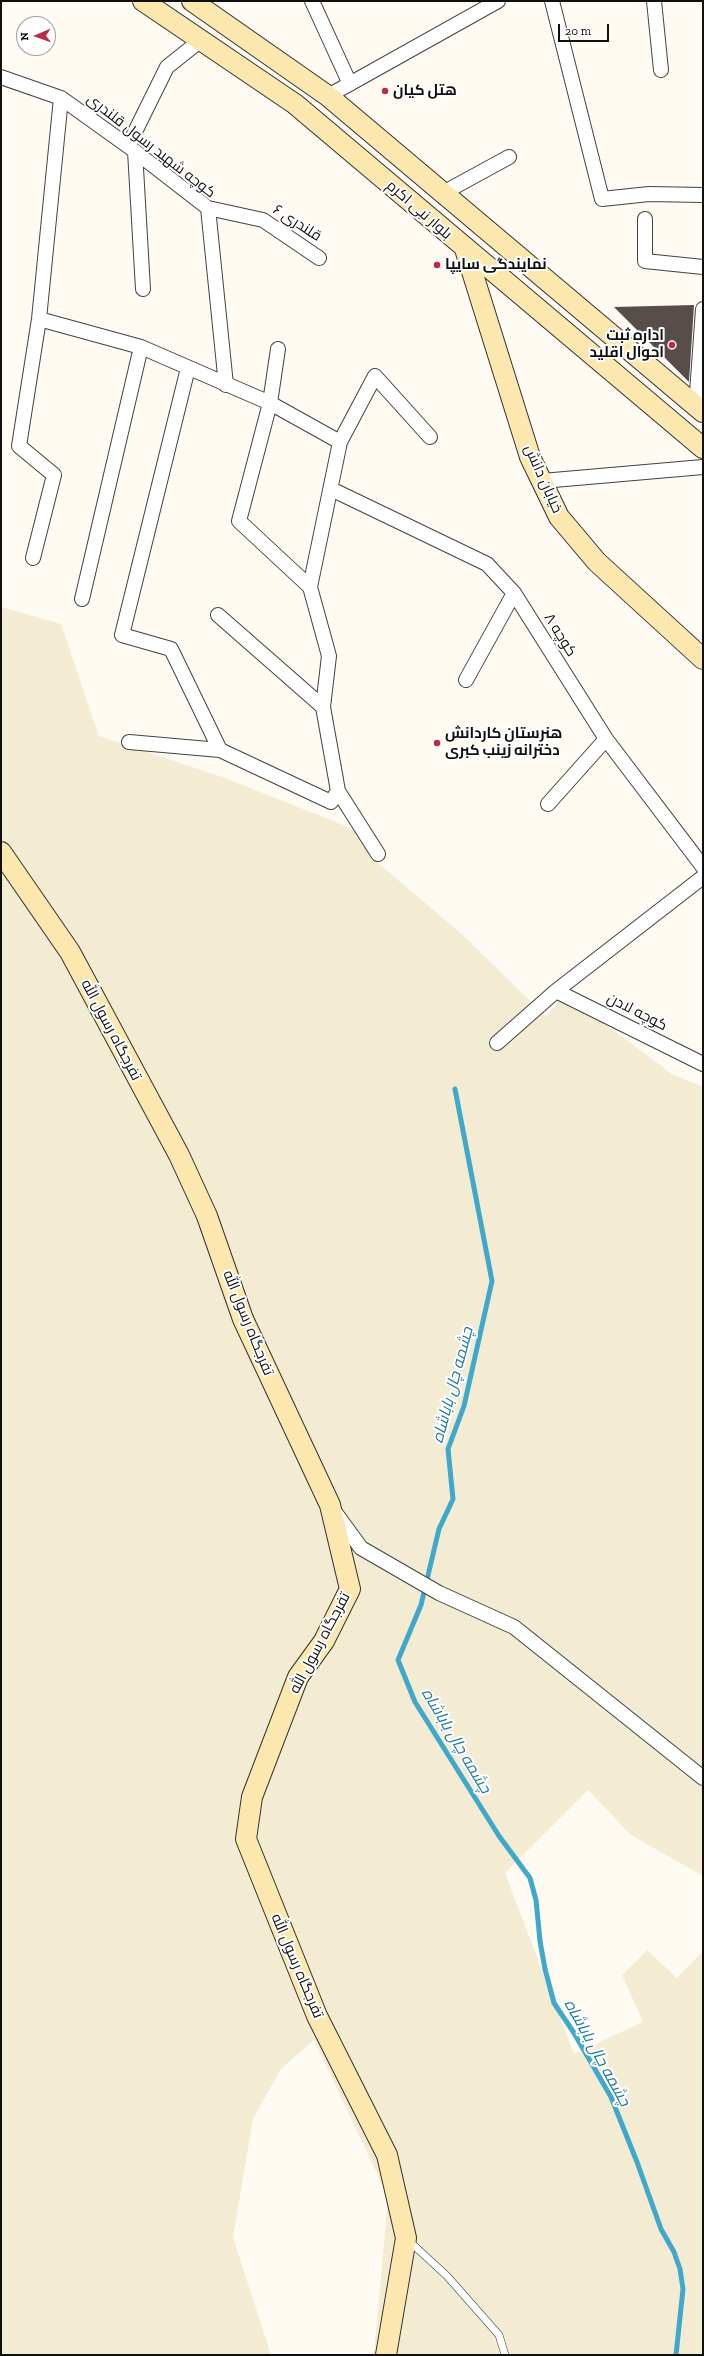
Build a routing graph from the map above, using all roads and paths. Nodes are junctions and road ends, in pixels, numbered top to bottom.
1 (143, 1) edge
2 (192, 1) edge
3 (312, 1) edge
4 (498, 1) edge
5 (552, 1) edge
6 (654, 1) edge
7 (202, 40) junction
8 (661, 70) dead end
9 (1, 77) edge
10 (350, 84) junction
11 (328, 96) junction
12 (61, 98) junction
13 (132, 148) junction
14 (509, 157) dead end
15 (443, 193) junction
16 (703, 195) edge
17 (208, 208) junction
18 (645, 219) dead end
19 (465, 249) junction
20 (319, 258) dead end
21 (703, 267) edge
22 (143, 289) dead end
23 (703, 310) edge
24 (39, 319) junction
25 (141, 348) junction
26 (278, 349) dead end
27 (188, 368) junction
28 (226, 385) junction
29 (270, 403) junction
30 (700, 409) edge
31 (430, 436) dead end
32 (340, 442) junction
33 (703, 448) edge
34 (703, 467) edge
35 (542, 480) junction
36 (331, 489) junction
37 (33, 558) dead end
38 (310, 586) junction
39 (514, 594) junction
40 (82, 599) dead end
41 (218, 615) dead end
42 (703, 659) edge
43 (466, 680) dead end
44 (323, 707) junction
45 (606, 739) junction
46 (129, 742) dead end
47 (220, 750) junction
48 (338, 791) junction
49 (548, 804) dead end
50 (1, 852) edge
51 (378, 854) dead end
52 (703, 867) edge
53 (703, 877) edge
54 (556, 990) junction
55 (497, 1043) dead end
56 (703, 1064) edge
57 (330, 1505) junction
58 (703, 1778) edge
59 (406, 2238) junction
60 (386, 2355) edge
61 (505, 2355) edge

1 - 7 street, بلوار نبی اکرم
2 - 11 street, بلوار نبی اکرم
3 - 10 street
4 - 10 street
5 - 16 street
6 - 8 street
7 - 13 street
7 - 19 street, بلوار نبی اکرم
9 - 12 street, کوچه شهید رسول قلندری
10 - 11 street
11 - 15 street, بلوار نبی اکرم
12 - 13 street, کوچه شهید رسول قلندری
12 - 24 street
13 - 17 street, کوچه شهید رسول قلندری
13 - 22 street
14 - 15 street
15 - 30 street, بلوار نبی اکرم
17 - 20 street, قلندری ۶
17 - 28 street, کوچه شهید رسول قلندری
18 - 21 street
19 - 33 street, بلوار نبی اکرم
19 - 35 street, خیابان دانش
23 - 30 street
24 - 25 street
24 - 37 street
25 - 27 street
25 - 40 street
26 - 29 street
27 - 28 street
27 - 47 street
28 - 29 street
29 - 32 street
29 - 38 street
31 - 32 street
32 - 36 street
34 - 35 street
35 - 42 street, خیابان دانش
36 - 38 street
36 - 39 street, کوچه ۸
38 - 44 street
39 - 43 street
39 - 45 street, کوچه ۸
41 - 44 street
44 - 48 street
45 - 49 street
45 - 52 street, کوچه ۸
46 - 47 street
47 - 48 street
48 - 51 street
50 - 57 street, تفرجگاه رسول الله
53 - 54 street
54 - 55 street
54 - 56 street, کوچه لادن
57 - 58 street
57 - 59 street, تفرجگاه رسول الله
59 - 60 street, تفرجگاه رسول الله
59 - 61 lane

